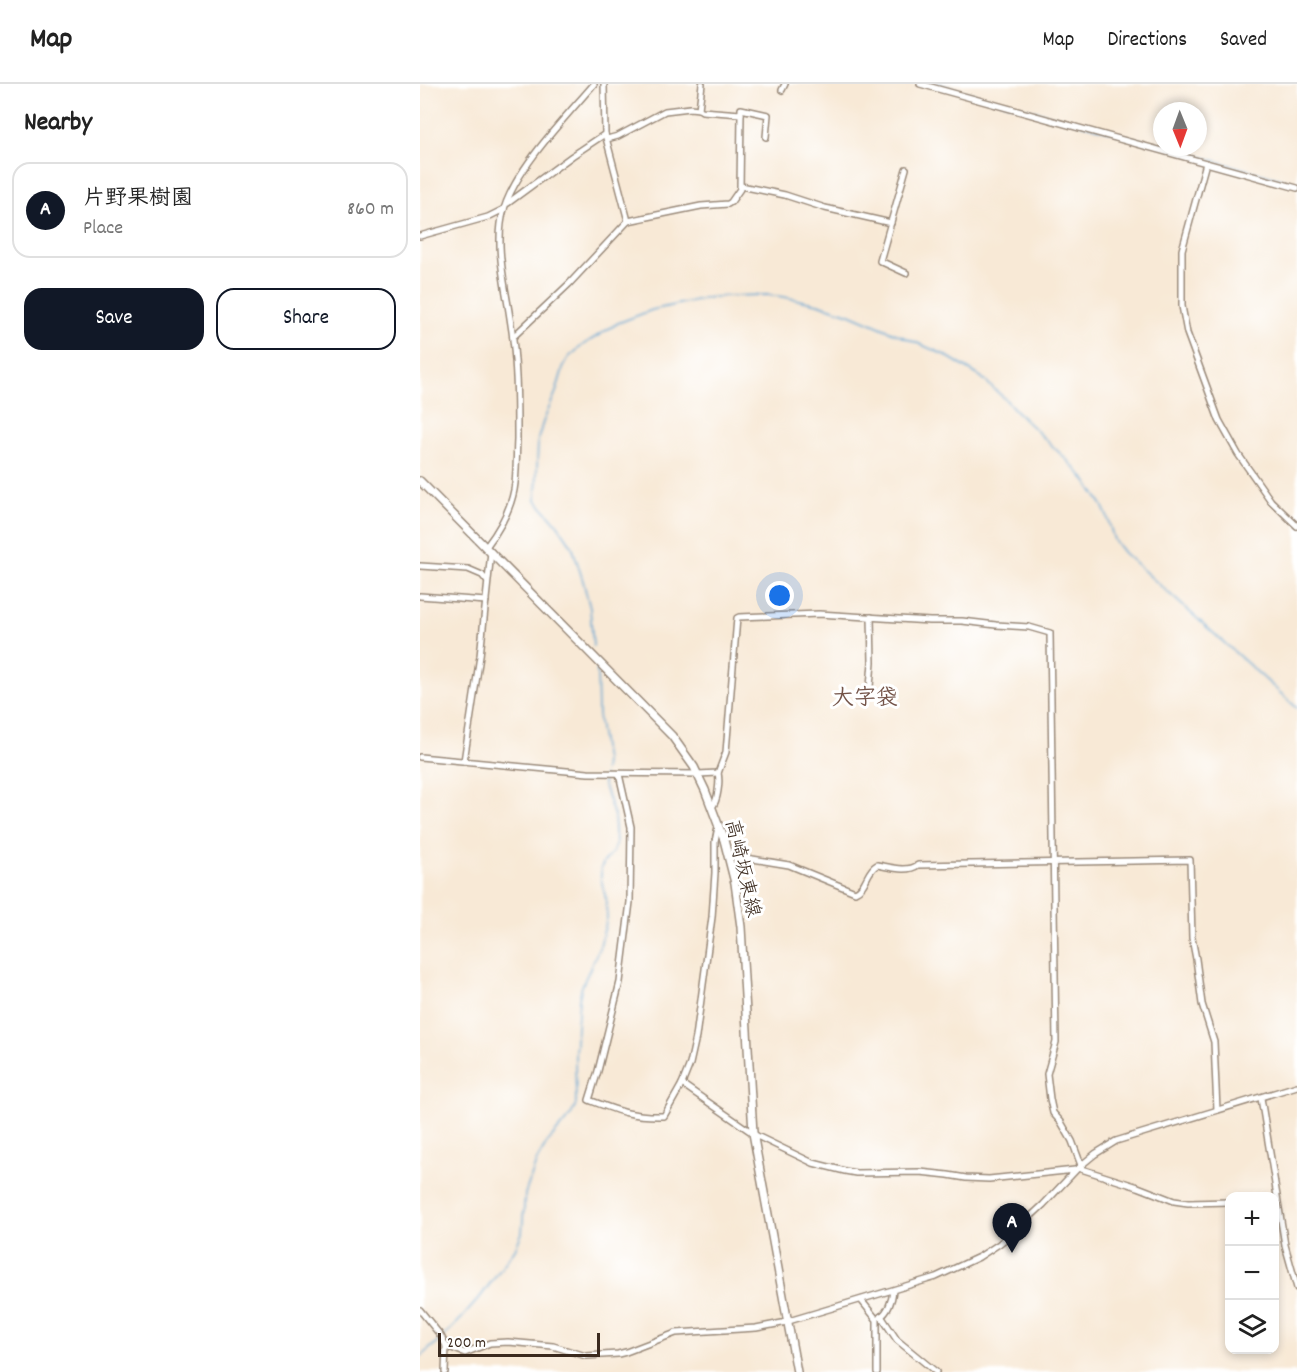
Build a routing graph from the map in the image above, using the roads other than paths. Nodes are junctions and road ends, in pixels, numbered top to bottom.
1 (594, 84) edge
2 (604, 84) edge
3 (702, 84) edge
4 (920, 84) edge
5 (699, 109) junction
6 (741, 114) junction
7 (606, 137) junction
8 (766, 137) dead end
9 (1206, 163) junction
10 (906, 169) dead end
11 (741, 186) junction
12 (1297, 188) edge
13 (505, 207) junction
14 (628, 221) junction
15 (891, 223) junction
16 (420, 236) edge
17 (906, 273) dead end
18 (513, 337) junction
19 (420, 481) edge
20 (1297, 526) edge
21 (488, 549) junction
22 (420, 566) edge
23 (487, 581) junction
24 (420, 596) edge
25 (486, 601) junction
26 (871, 617) junction
27 (870, 687) dead end
28 (420, 757) edge
29 (464, 761) junction
30 (718, 773) junction
31 (619, 774) junction
32 (698, 774) junction
33 (712, 807) junction
34 (719, 825) junction
35 (728, 855) junction
36 (1053, 862) junction
37 (682, 1084) junction
38 (1297, 1086) edge
39 (1261, 1098) junction
40 (1217, 1110) junction
41 (753, 1133) junction
42 (1078, 1168) junction
43 (1275, 1192) edge
44 (1225, 1202) edge
45 (1279, 1212) edge
46 (1295, 1274) edge
47 (1297, 1288) edge
48 (893, 1291) junction
49 (861, 1300) junction
50 (420, 1310) edge
51 (879, 1317) junction
52 (788, 1322) junction
53 (446, 1346) junction
54 (445, 1372) edge
55 (797, 1372) edge
56 (877, 1372) edge
57 (936, 1372) edge

1 - 13 street
2 - 7 street
3 - 5 street
4 - 9 street
5 - 6 street
5 - 7 street
6 - 8 street
6 - 11 street
7 - 13 street
7 - 14 street
9 - 12 street
9 - 20 street
10 - 15 street
11 - 14 street
11 - 15 street
13 - 16 street
13 - 18 street
14 - 18 street
15 - 17 street
18 - 21 street
19 - 21 main road, 高崎坂東線
21 - 23 street
21 - 32 main road, 高崎坂東線
22 - 23 street
23 - 25 street
24 - 25 street
25 - 29 street
26 - 27 street
26 - 30 street
26 - 36 street
28 - 29 street
29 - 31 street
30 - 32 street
30 - 33 street
31 - 32 street
31 - 37 street
32 - 33 main road, 高崎坂東線
33 - 34 main road, 高崎坂東線
34 - 35 main road, 高崎坂東線
34 - 37 street
35 - 36 street
35 - 41 main road, 高崎坂東線
36 - 40 street
36 - 42 street
37 - 41 street
38 - 39 street
39 - 40 street
39 - 43 street
40 - 42 street
41 - 42 street
41 - 52 main road, 高崎坂東線
42 - 44 street
42 - 48 street
45 - 46 street
46 - 47 street
48 - 49 street
48 - 51 street
49 - 51 street
49 - 52 street
50 - 53 street
51 - 56 street
51 - 57 street
52 - 53 street
52 - 55 main road, 高崎坂東線
53 - 54 street

